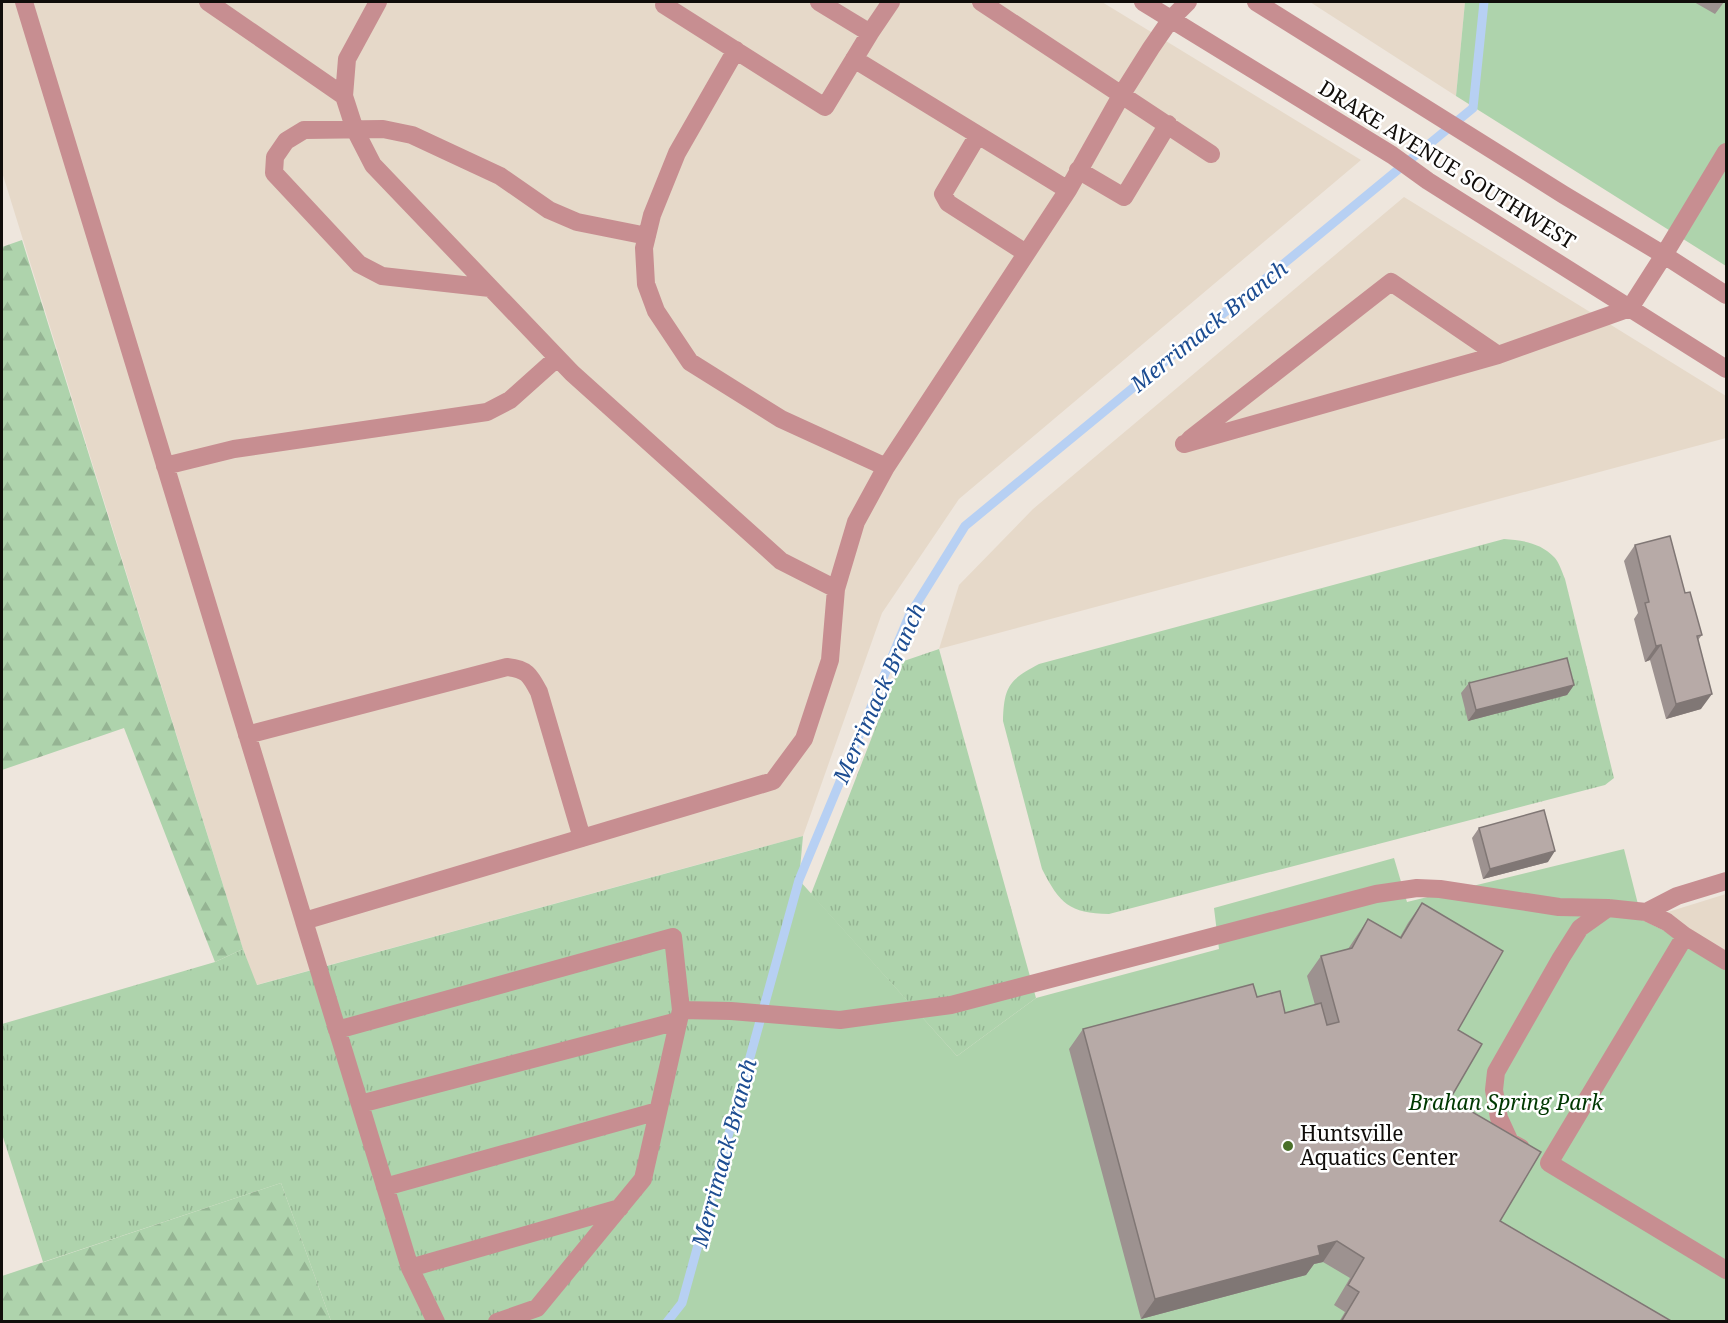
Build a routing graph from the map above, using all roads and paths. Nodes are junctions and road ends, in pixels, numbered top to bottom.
1 (24, 2) edge
2 (208, 2) edge
3 (378, 2) edge
4 (667, 2) edge
5 (819, 2) edge
6 (891, 2) edge
7 (981, 2) edge
8 (1143, 2) edge
9 (1188, 2) edge
10 (1256, 2) edge
11 (1171, 19) junction
12 (870, 33) junction
13 (735, 50) junction
14 (854, 59) junction
15 (1122, 94) junction
16 (344, 96) junction
17 (1168, 124) junction
18 (355, 130) junction
19 (978, 135) junction
20 (1726, 152) edge
21 (1211, 154) dead end
22 (1078, 170) junction
23 (1068, 190) junction
24 (647, 236) junction
25 (1026, 253) junction
26 (1664, 255) junction
27 (490, 288) junction
28 (1726, 295) edge
29 (1630, 308) junction
30 (1498, 355) junction
31 (557, 358) junction
32 (1726, 369) edge
33 (165, 466) junction
34 (886, 467) junction
35 (836, 589) junction
36 (247, 735) junction
37 (582, 838) junction
38 (1726, 882) edge
39 (1608, 908) junction
40 (1646, 912) junction
41 (304, 921) junction
42 (1685, 936) junction
43 (1726, 961) edge
44 (680, 1016) junction
45 (337, 1030) junction
46 (360, 1104) junction
47 (658, 1111) junction
48 (1549, 1163) junction
49 (385, 1187) junction
50 (620, 1208) junction
51 (410, 1268) junction
52 (1726, 1270) edge
53 (436, 1322) edge
54 (497, 1322) edge

1 - 33 street
2 - 16 street
3 - 16 street
4 - 13 street
5 - 12 street
6 - 12 street
7 - 15 street
8 - 11 street, DRAKE AVENUE SOUTHWEST
9 - 11 street
10 - 26 street, DRAKE AVENUE SOUTHWEST
11 - 15 street
11 - 29 street, DRAKE AVENUE SOUTHWEST
12 - 14 street
13 - 14 street
13 - 24 street
14 - 19 street
15 - 17 street
15 - 22 street
16 - 18 street
17 - 21 street
17 - 22 street
18 - 24 street
18 - 27 street
18 - 27 street
19 - 23 street
19 - 25 street
20 - 26 street
22 - 23 street
23 - 25 street
24 - 34 street
25 - 34 street
26 - 28 street, DRAKE AVENUE SOUTHWEST
26 - 29 street
27 - 31 street
29 - 30 street
29 - 32 street, DRAKE AVENUE SOUTHWEST
30 - 30 street
31 - 33 street
31 - 35 street
33 - 36 street
34 - 35 street
35 - 37 street
36 - 37 street
36 - 41 street
37 - 41 street
38 - 40 street
39 - 40 street
39 - 44 street
39 - 48 street
40 - 42 street
41 - 45 street
42 - 43 street
42 - 48 street
44 - 45 street
44 - 46 street
44 - 47 street
45 - 46 street
46 - 49 street
47 - 49 street
47 - 50 street
48 - 52 street
49 - 51 street
50 - 51 street
50 - 54 street
51 - 53 street

